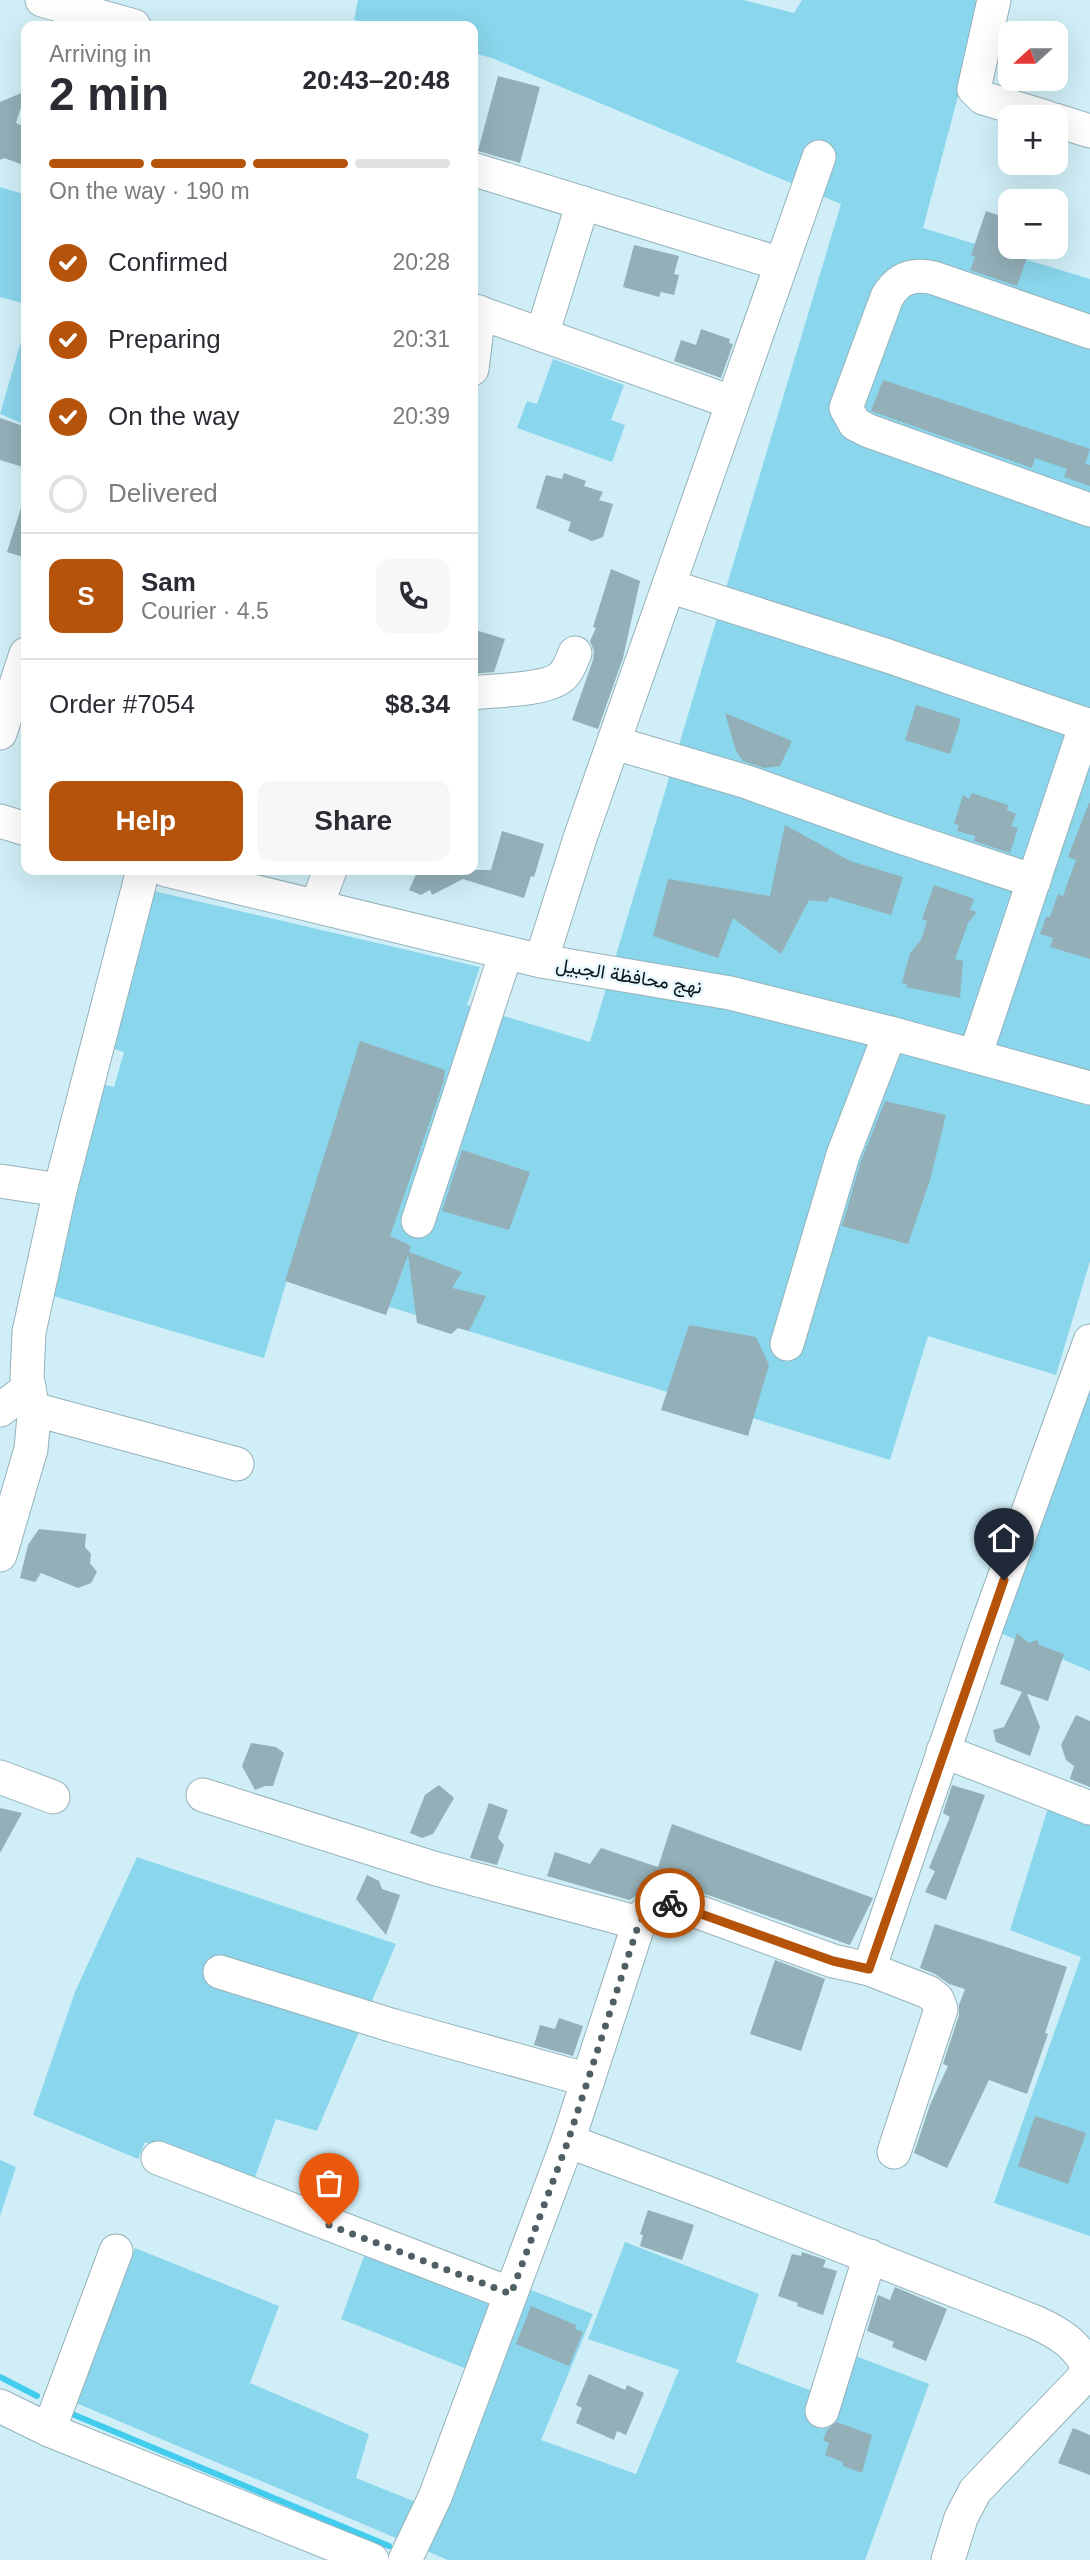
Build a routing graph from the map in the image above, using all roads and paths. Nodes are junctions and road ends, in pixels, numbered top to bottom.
1 (42, 0) edge
2 (994, 0) edge
3 (116, 21) edge
4 (1006, 105) edge
5 (1068, 124) edge
6 (1090, 131) edge
7 (819, 157) dead end
8 (478, 171) edge
9 (583, 203) junction
10 (781, 264) junction
11 (478, 312) edge
12 (1090, 332) edge
13 (542, 335) junction
14 (732, 402) junction
15 (1090, 510) edge
16 (669, 586) junction
17 (575, 653) dead end
18 (21, 669) edge
19 (478, 693) edge
20 (1088, 725) edge
21 (0, 733) edge
22 (615, 743) junction
23 (0, 821) edge
24 (21, 827) edge
25 (142, 875) edge
26 (199, 875) edge
27 (328, 875) edge
28 (1034, 881) junction
29 (317, 905) junction
30 (506, 953) junction
31 (541, 961) junction
32 (890, 1033) junction
33 (975, 1056) junction
34 (1090, 1088) edge
35 (0, 1181) edge
36 (60, 1190) junction
37 (418, 1221) dead end
38 (1090, 1341) edge
39 (787, 1344) dead end
40 (31, 1399) junction
41 (0, 1410) edge
42 (237, 1464) dead end
43 (0, 1555) edge
44 (943, 1751) junction
45 (0, 1777) edge
46 (203, 1795) dead end
47 (53, 1797) dead end
48 (1090, 1808) edge
49 (639, 1923) junction
50 (869, 1969) junction
51 (220, 1972) dead end
52 (587, 2080) junction
53 (568, 2141) junction
54 (894, 2152) dead end
55 (158, 2158) dead end
56 (116, 2251) dead end
57 (870, 2256) junction
58 (511, 2294) junction
59 (1090, 2371) edge
60 (0, 2406) edge
61 (822, 2410) dead end
62 (48, 2430) junction
63 (372, 2560) edge
64 (405, 2560) edge
65 (948, 2560) edge

1 - 3 street
2 - 4 street
5 - 6 street
7 - 10 street
8 - 9 street
9 - 10 street
9 - 13 street
10 - 14 street
11 - 13 street
12 - 15 street
13 - 14 street
14 - 16 street
16 - 20 street
16 - 22 street
17 - 19 street
18 - 21 street
20 - 28 street
22 - 28 street
22 - 31 street
23 - 24 street
25 - 36 street
26 - 29 street, نهج محافظة الجبيل
27 - 29 street
28 - 33 street
29 - 30 street, نهج محافظة الجبيل
30 - 31 street, نهج محافظة الجبيل
30 - 37 street
31 - 32 street, نهج محافظة الجبيل
32 - 33 street, نهج محافظة الجبيل
32 - 39 street
33 - 34 street, نهج محافظة الجبيل
35 - 36 street
36 - 40 street
38 - 44 street
40 - 41 street
40 - 42 street
40 - 43 street
44 - 48 street
44 - 50 street
45 - 47 street
46 - 49 street
49 - 50 street
49 - 52 street
50 - 54 street
51 - 52 street
52 - 53 street
53 - 57 street
53 - 58 street
55 - 58 street
56 - 62 street
57 - 59 street
57 - 61 street
58 - 64 street
59 - 65 street
60 - 62 street
62 - 63 street

